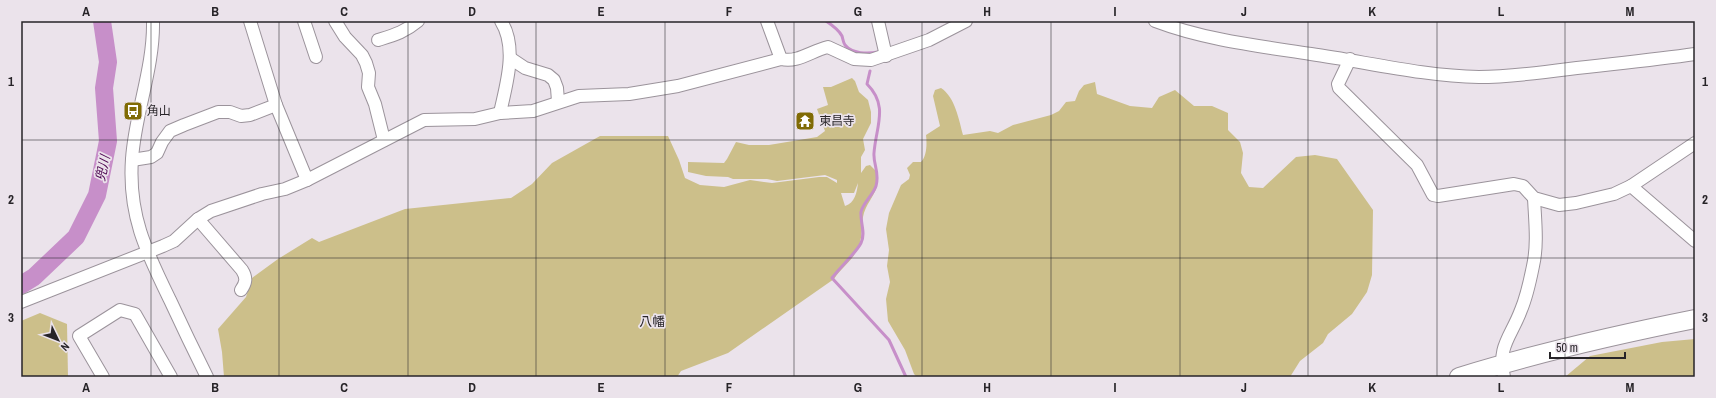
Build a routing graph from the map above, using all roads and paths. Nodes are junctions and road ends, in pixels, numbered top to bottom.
1 (153, 21) edge
2 (250, 21) edge
3 (304, 21) edge
4 (335, 21) edge
5 (418, 21) edge
6 (501, 21) edge
7 (767, 21) edge
8 (878, 21) edge
9 (966, 21) edge
10 (1155, 21) edge
11 (378, 40) dead end
12 (1695, 54) edge
13 (886, 56) junction
14 (316, 57) dead end
15 (510, 58) junction
16 (781, 59) junction
17 (1350, 59) junction
18 (558, 101) junction
19 (276, 105) junction
20 (500, 113) junction
21 (384, 140) junction
22 (1695, 143) edge
23 (132, 160) junction
24 (307, 180) junction
25 (1631, 186) junction
26 (1534, 198) junction
27 (198, 219) junction
28 (1695, 241) edge
29 (146, 252) junction
30 (241, 290) dead end
31 (21, 302) edge
32 (1695, 319) edge
33 (1503, 371) edge
34 (103, 377) edge
35 (171, 377) edge
36 (207, 377) edge
37 (1459, 377) edge

1 - 23 street
2 - 19 street
3 - 14 street
4 - 21 street
5 - 11 street
6 - 15 street
7 - 16 street
8 - 13 street
9 - 13 street
10 - 17 street
12 - 17 street
13 - 16 street
15 - 18 street
15 - 20 street
16 - 18 street
17 - 26 street
18 - 20 street
19 - 23 street
19 - 24 street
20 - 21 street
21 - 24 street
22 - 25 street
23 - 29 street
24 - 27 street
25 - 26 street
25 - 28 street
26 - 33 street
27 - 29 street
27 - 30 street
29 - 31 street
29 - 36 street
32 - 33 highway
33 - 37 highway
34 - 35 street

